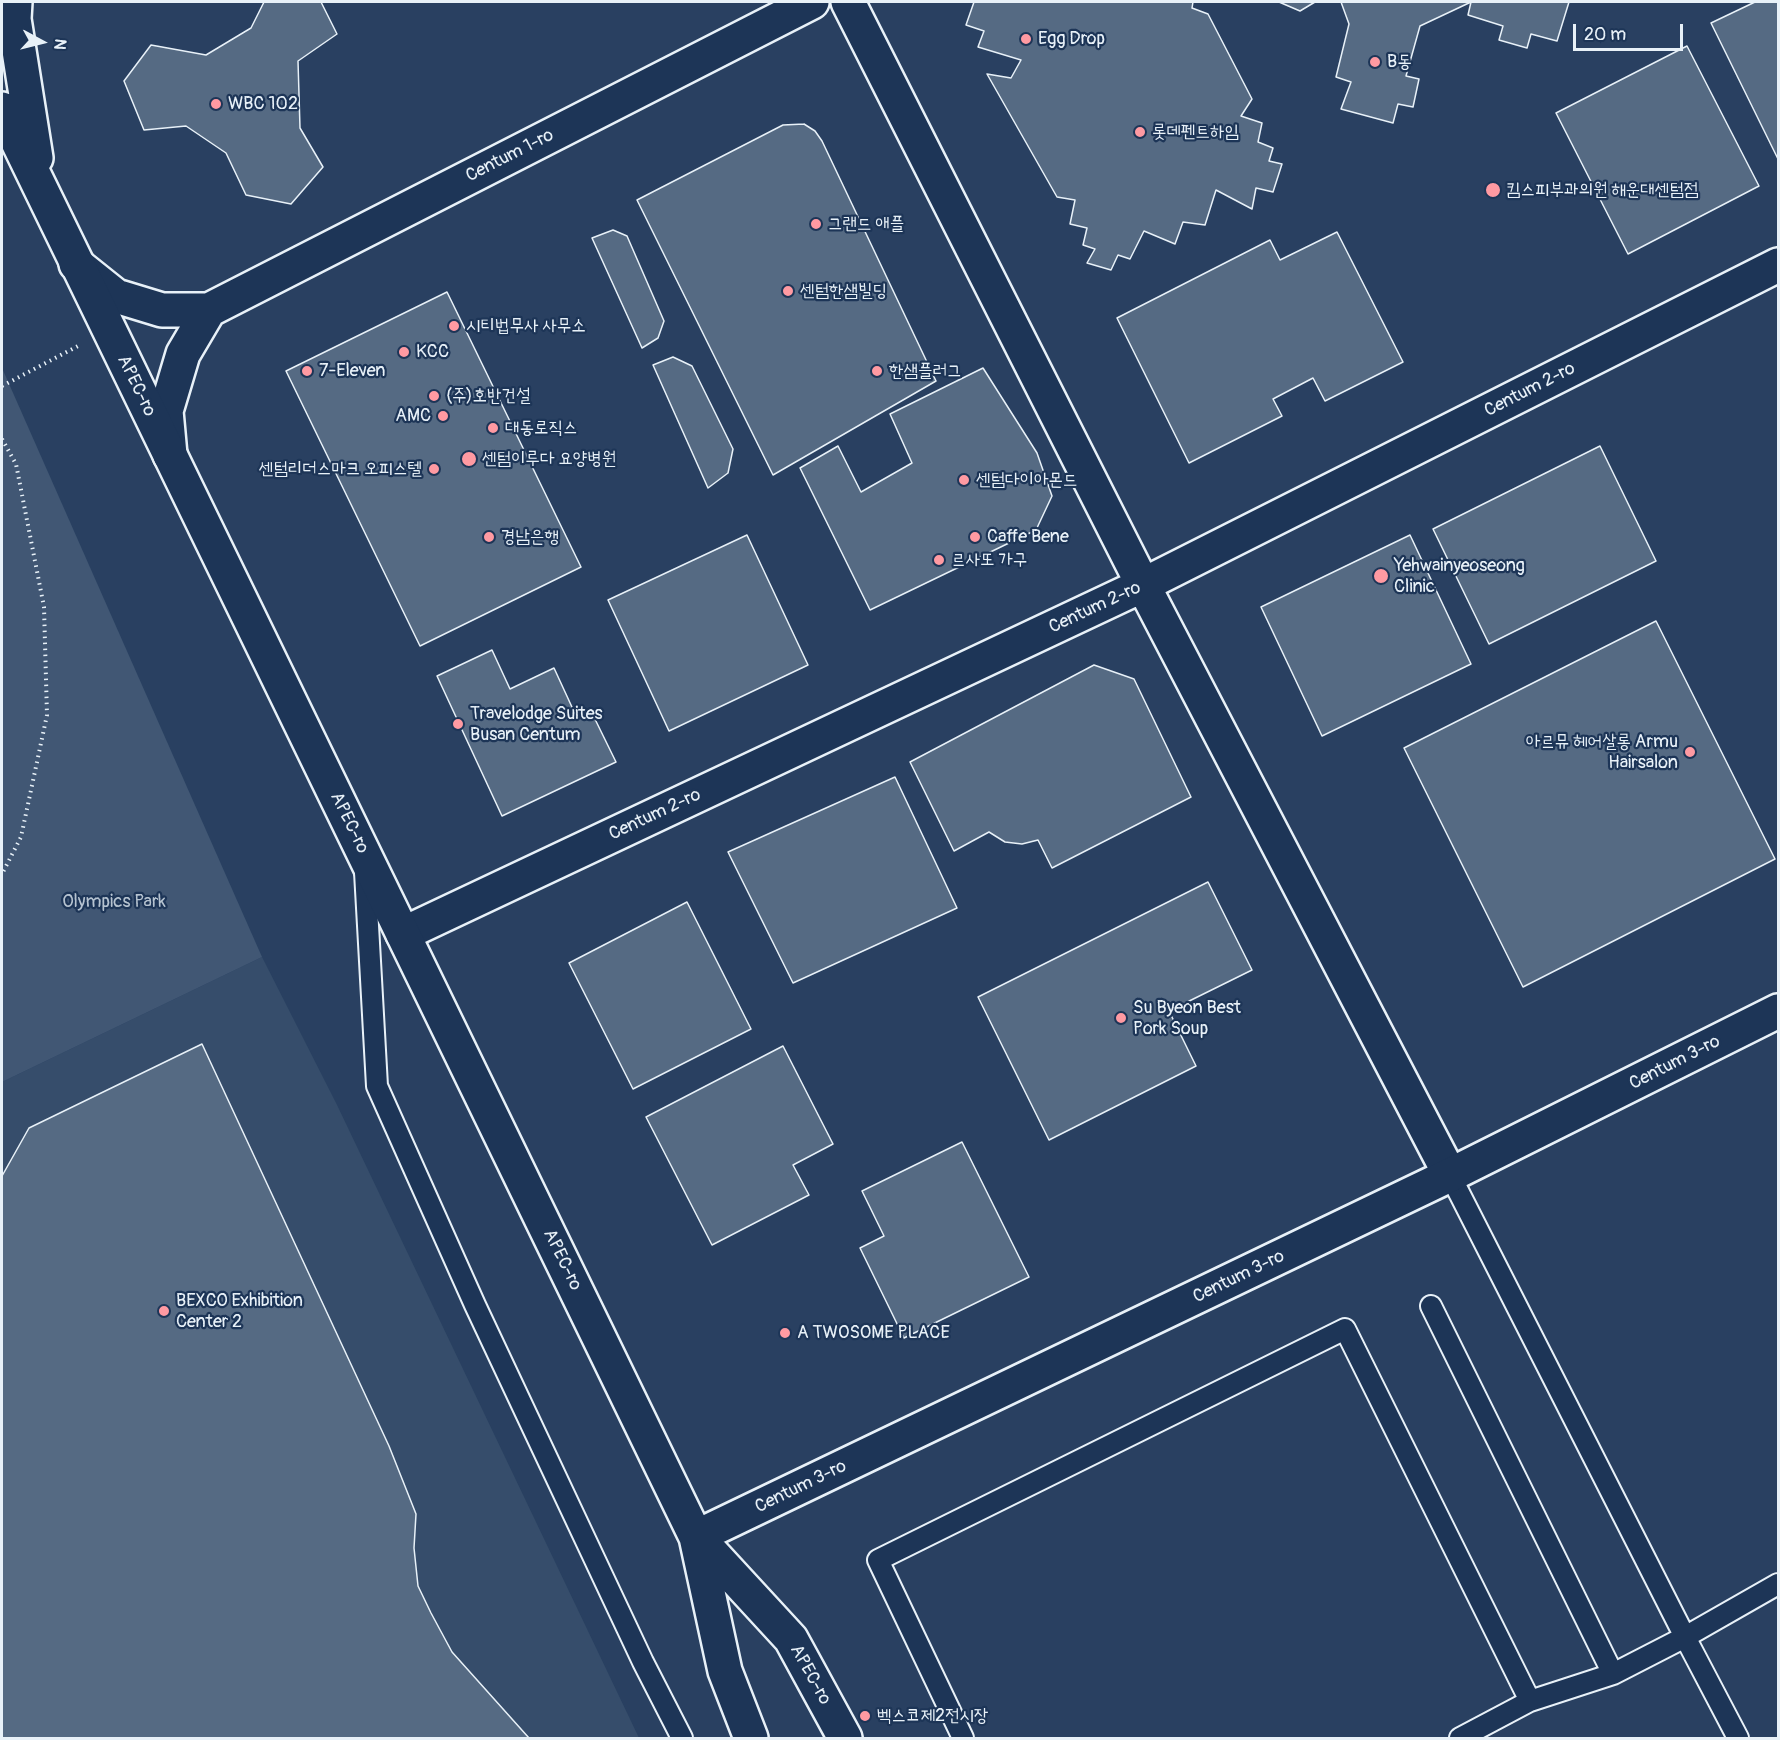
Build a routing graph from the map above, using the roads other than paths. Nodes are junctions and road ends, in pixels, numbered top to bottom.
1 (15, 2) edge
2 (812, 2) edge
3 (848, 2) edge
4 (2, 109) edge
5 (40, 189) junction
6 (76, 264) junction
7 (1779, 265) edge
8 (209, 310) junction
9 (170, 455) junction
10 (1143, 585) junction
11 (364, 855) junction
12 (403, 934) junction
13 (1779, 1011) edge
14 (1450, 1175) junction
15 (1431, 1306) dead end
16 (696, 1537) junction
17 (1779, 1584) edge
18 (1685, 1637) junction
19 (1613, 1674) junction
20 (1530, 1701) junction
21 (682, 1738) edge
22 (751, 1738) edge
23 (845, 1738) edge
24 (963, 1738) edge
25 (1460, 1738) edge
26 (1738, 1738) edge

1 - 5 street
2 - 8 street, Centum 1-ro
3 - 10 street
4 - 5 street, APEC-ro
5 - 6 street, APEC-ro
6 - 8 street
6 - 9 street, APEC-ro
7 - 10 street, Centum 2-ro
8 - 9 street
9 - 11 street, APEC-ro
10 - 12 street, Centum 2-ro
10 - 14 street
11 - 12 street, APEC-ro
11 - 21 lane
12 - 16 street, APEC-ro
13 - 14 street, Centum 3-ro
14 - 16 street, Centum 3-ro
14 - 18 lane
15 - 19 lane
16 - 22 street, APEC-ro
16 - 23 street, APEC-ro
17 - 18 lane
18 - 19 lane
18 - 26 lane
19 - 20 lane
20 - 24 lane
20 - 25 lane

